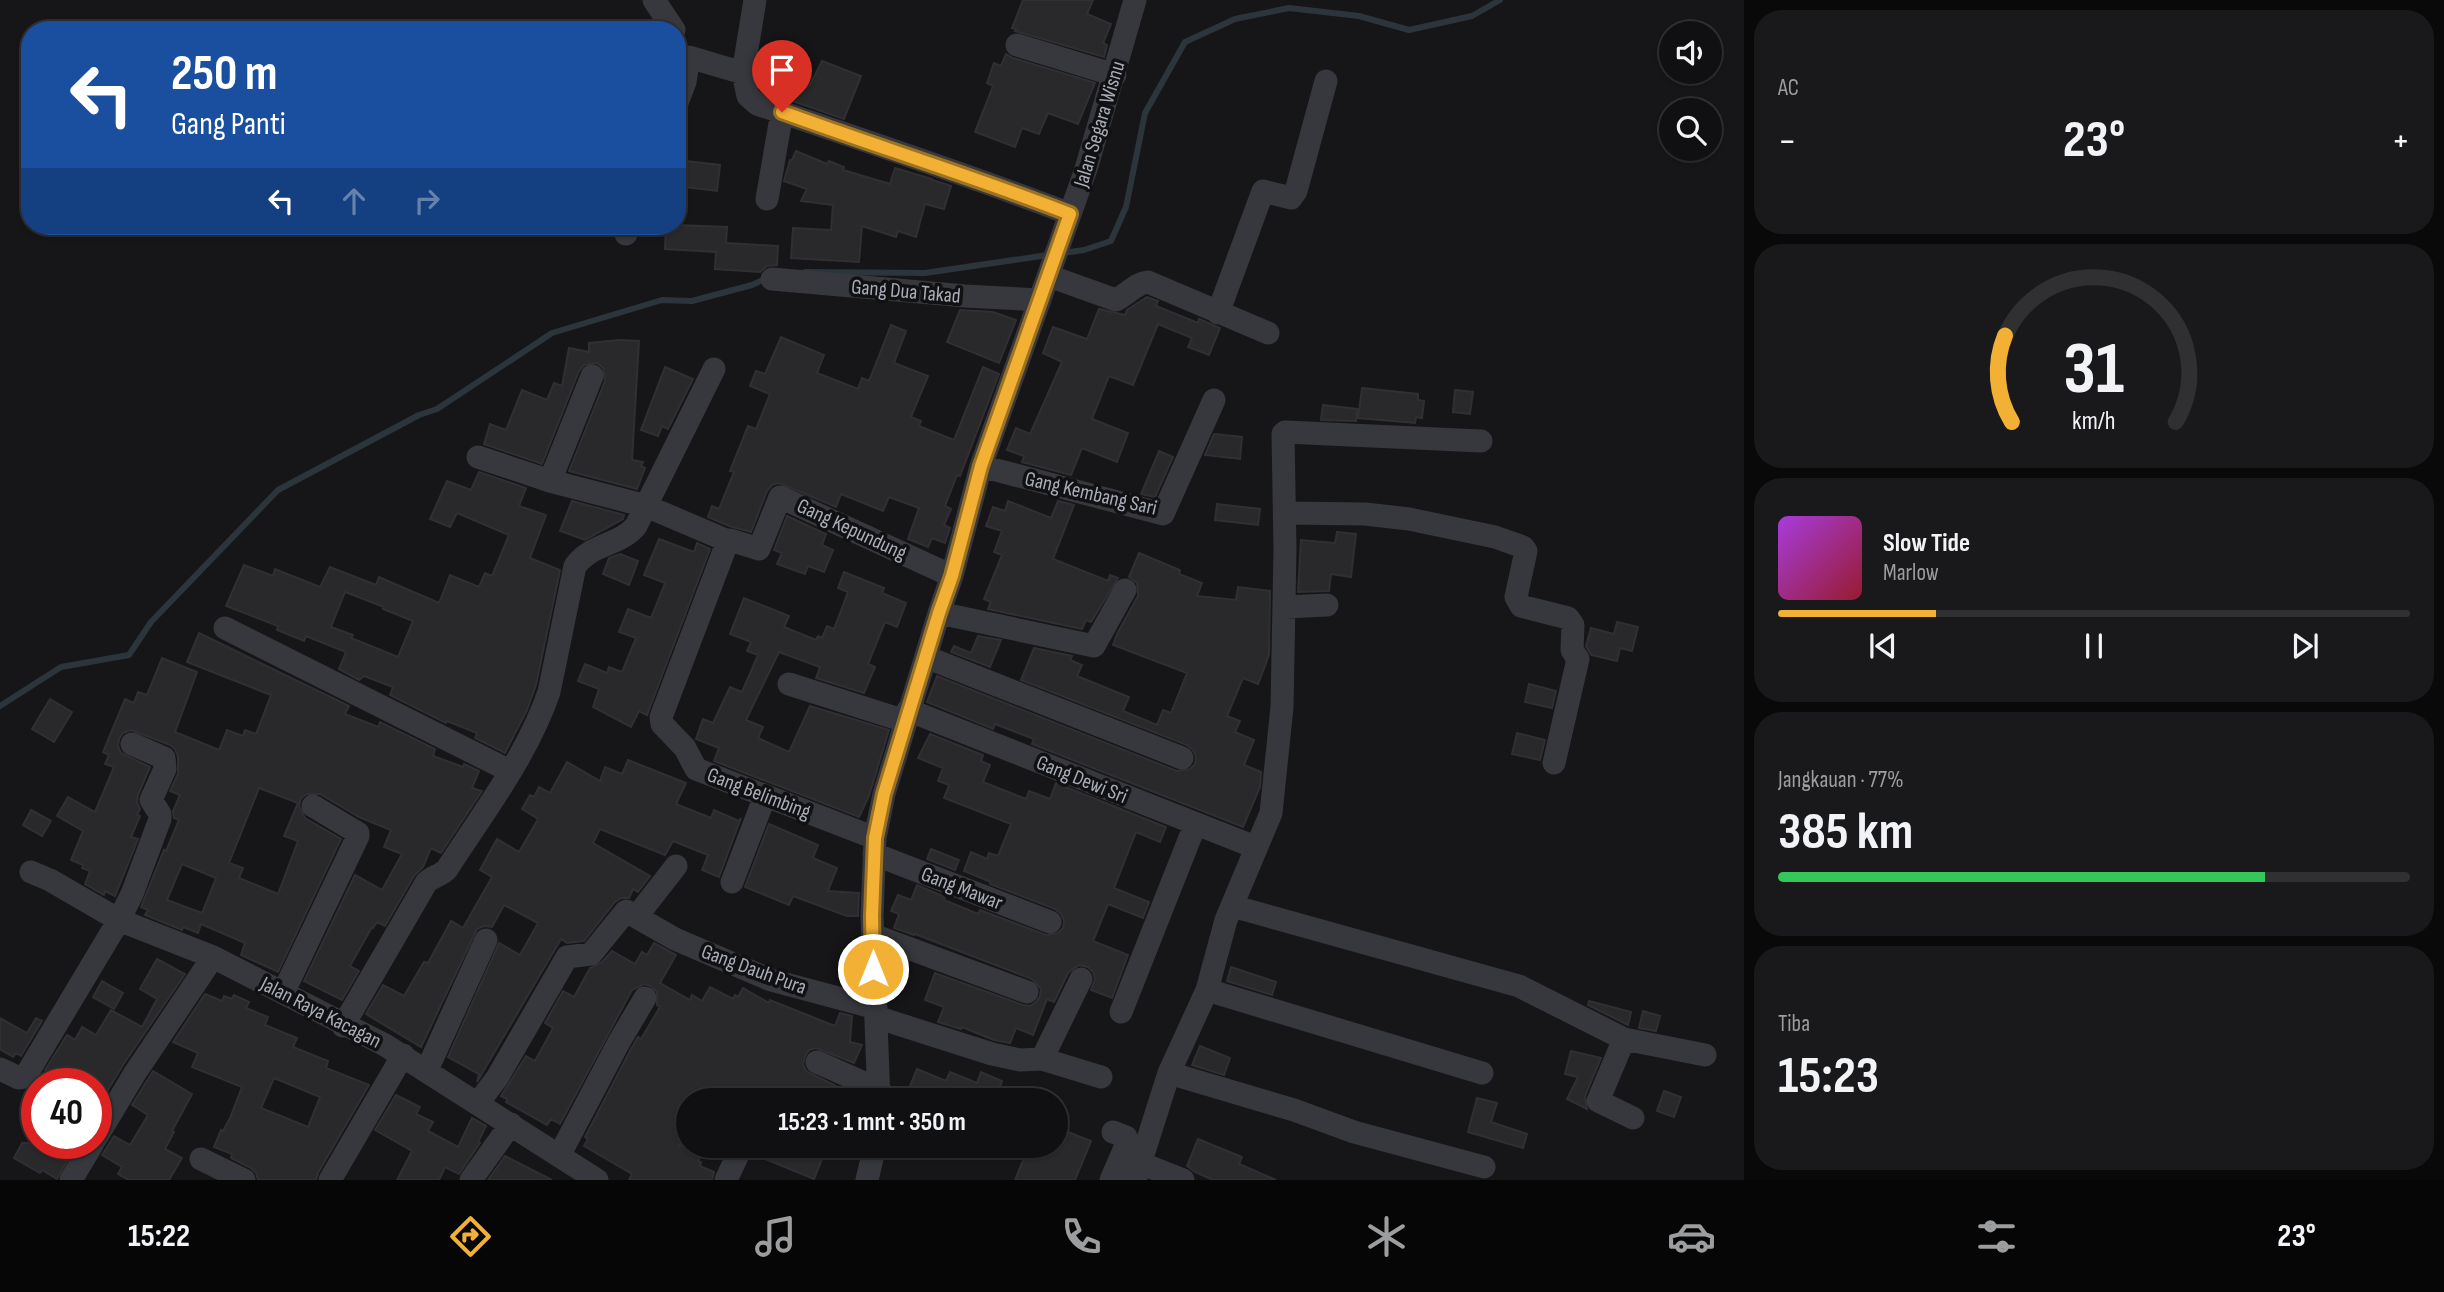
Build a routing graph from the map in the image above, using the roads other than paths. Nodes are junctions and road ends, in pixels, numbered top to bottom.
1 (654, 0) edge
2 (755, 0) edge
3 (1135, 0) edge
4 (668, 21) edge
5 (1017, 46) dead end
6 (686, 52) edge
7 (689, 57) junction
8 (743, 73) junction
9 (1115, 75) junction
10 (686, 76) edge
11 (1326, 81) dead end
12 (782, 112) junction
13 (767, 199) dead end
14 (1070, 214) junction
15 (1049, 276) junction
16 (772, 279) dead end
17 (1040, 300) junction
18 (1218, 313) junction
19 (1268, 333) dead end
20 (714, 369) dead end
21 (592, 376) dead end
22 (1214, 400) dead end
23 (1481, 441) dead end
24 (478, 457) dead end
25 (981, 466) junction
26 (550, 481) junction
27 (646, 506) junction
28 (1285, 513) junction
29 (728, 541) junction
30 (952, 576) junction
31 (1125, 590) dead end
32 (1327, 605) dead end
33 (1285, 607) junction
34 (939, 613) junction
35 (225, 628) dead end
36 (926, 657) junction
37 (789, 684) dead end
38 (907, 715) junction
39 (132, 744) dead end
40 (1182, 758) dead end
41 (1554, 763) dead end
42 (510, 771) junction
43 (765, 796) junction
44 (313, 806) dead end
45 (1195, 825) junction
46 (875, 846) junction
47 (1255, 847) junction
48 (676, 866) dead end
49 (31, 872) dead end
50 (732, 882) dead end
51 (1233, 906) junction
52 (637, 916) junction
53 (119, 920) junction
54 (1050, 922) dead end
55 (873, 935) junction
56 (486, 940) dead end
57 (214, 957) junction
58 (1081, 979) dead end
59 (1207, 990) junction
60 (1027, 992) dead end
61 (283, 993) junction
62 (645, 998) dead end
63 (1121, 1012) dead end
64 (876, 1013) junction
65 (343, 1026) junction
66 (1624, 1039) junction
67 (403, 1055) junction
68 (1705, 1055) dead end
69 (1042, 1059) junction
70 (817, 1062) dead end
71 (0, 1069) edge
72 (427, 1070) junction
73 (1169, 1073) junction
74 (1482, 1073) dead end
75 (1101, 1077) dead end
76 (866, 1088) edge
77 (879, 1088) edge
78 (478, 1103) junction
79 (112, 1111) edge
80 (1633, 1118) dead end
81 (510, 1124) junction
82 (1114, 1132) dead end
83 (559, 1156) junction
84 (736, 1158) edge
85 (872, 1158) edge
86 (83, 1159) edge
87 (201, 1159) dead end
88 (1484, 1167) dead end
89 (1137, 1172) edge
90 (589, 1178) edge
91 (71, 1180) edge
92 (244, 1180) edge
93 (330, 1180) edge
94 (471, 1180) edge
95 (726, 1180) edge
96 (867, 1180) edge
97 (1111, 1180) edge
98 (1183, 1180) edge

1 - 4 street
2 - 8 street
3 - 9 street, Jalan Segara Wisnu
5 - 9 street
6 - 7 street
7 - 8 street
7 - 10 street
8 - 12 street
9 - 14 street, Jalan Segara Wisnu
11 - 18 street
12 - 13 street
12 - 14 street
14 - 15 street, Jalan Segara Wisnu
15 - 17 street, Jalan Segara Wisnu
15 - 18 street
16 - 17 street, Gang Dua Takad
17 - 25 street, Jalan Segara Wisnu
18 - 19 street
20 - 27 street
21 - 26 street
22 - 25 street, Gang Kembang Sari
23 - 28 street
24 - 26 street
25 - 30 street, Jalan Segara Wisnu
26 - 27 street
27 - 29 street
27 - 42 street
28 - 33 street
28 - 41 street
29 - 30 street, Gang Kepundung
29 - 43 street, Gang Belimbing
30 - 34 street, Jalan Segara Wisnu
31 - 34 street
32 - 33 street
33 - 47 street
34 - 36 street, Jalan Segara Wisnu
35 - 42 street
36 - 38 street, Jalan Segara Wisnu
36 - 40 street
37 - 38 street, Gang Dewi Sri
38 - 45 street, Gang Dewi Sri
38 - 46 street, Jalan Segara Wisnu
39 - 53 street
42 - 65 street
43 - 46 street, Gang Belimbing
43 - 50 street
44 - 61 street
45 - 47 street, Gang Dewi Sri
45 - 63 street
46 - 54 street, Gang Mawar
46 - 55 street, Jalan Segara Wisnu
47 - 51 street
48 - 52 street
49 - 53 street, Jalan Raya Kacagan
51 - 59 street
51 - 66 street
52 - 64 street, Gang Dauh Pura
52 - 78 street
53 - 57 street, Jalan Raya Kacagan
53 - 71 street
55 - 60 street
55 - 64 street, Jalan Segara Wisnu
56 - 72 street
57 - 61 street, Jalan Raya Kacagan
57 - 79 street
58 - 69 street
59 - 73 street
59 - 74 street
61 - 65 street, Jalan Raya Kacagan
62 - 83 street
64 - 69 street, Gang Dauh Pura
64 - 77 street, Jalan Segara Wisnu
65 - 67 street, Jalan Raya Kacagan
66 - 68 street
66 - 80 street
67 - 72 street, Jalan Raya Kacagan
67 - 93 street
69 - 75 street, Gang Dauh Pura
70 - 76 street
72 - 78 street, Jalan Raya Kacagan
73 - 88 street
73 - 89 street
78 - 81 street, Jalan Raya Kacagan
81 - 83 street, Jalan Raya Kacagan
81 - 94 street
82 - 97 street
83 - 90 street, Jalan Raya Kacagan
84 - 95 street
85 - 96 street
86 - 91 street
87 - 92 street
89 - 98 street

